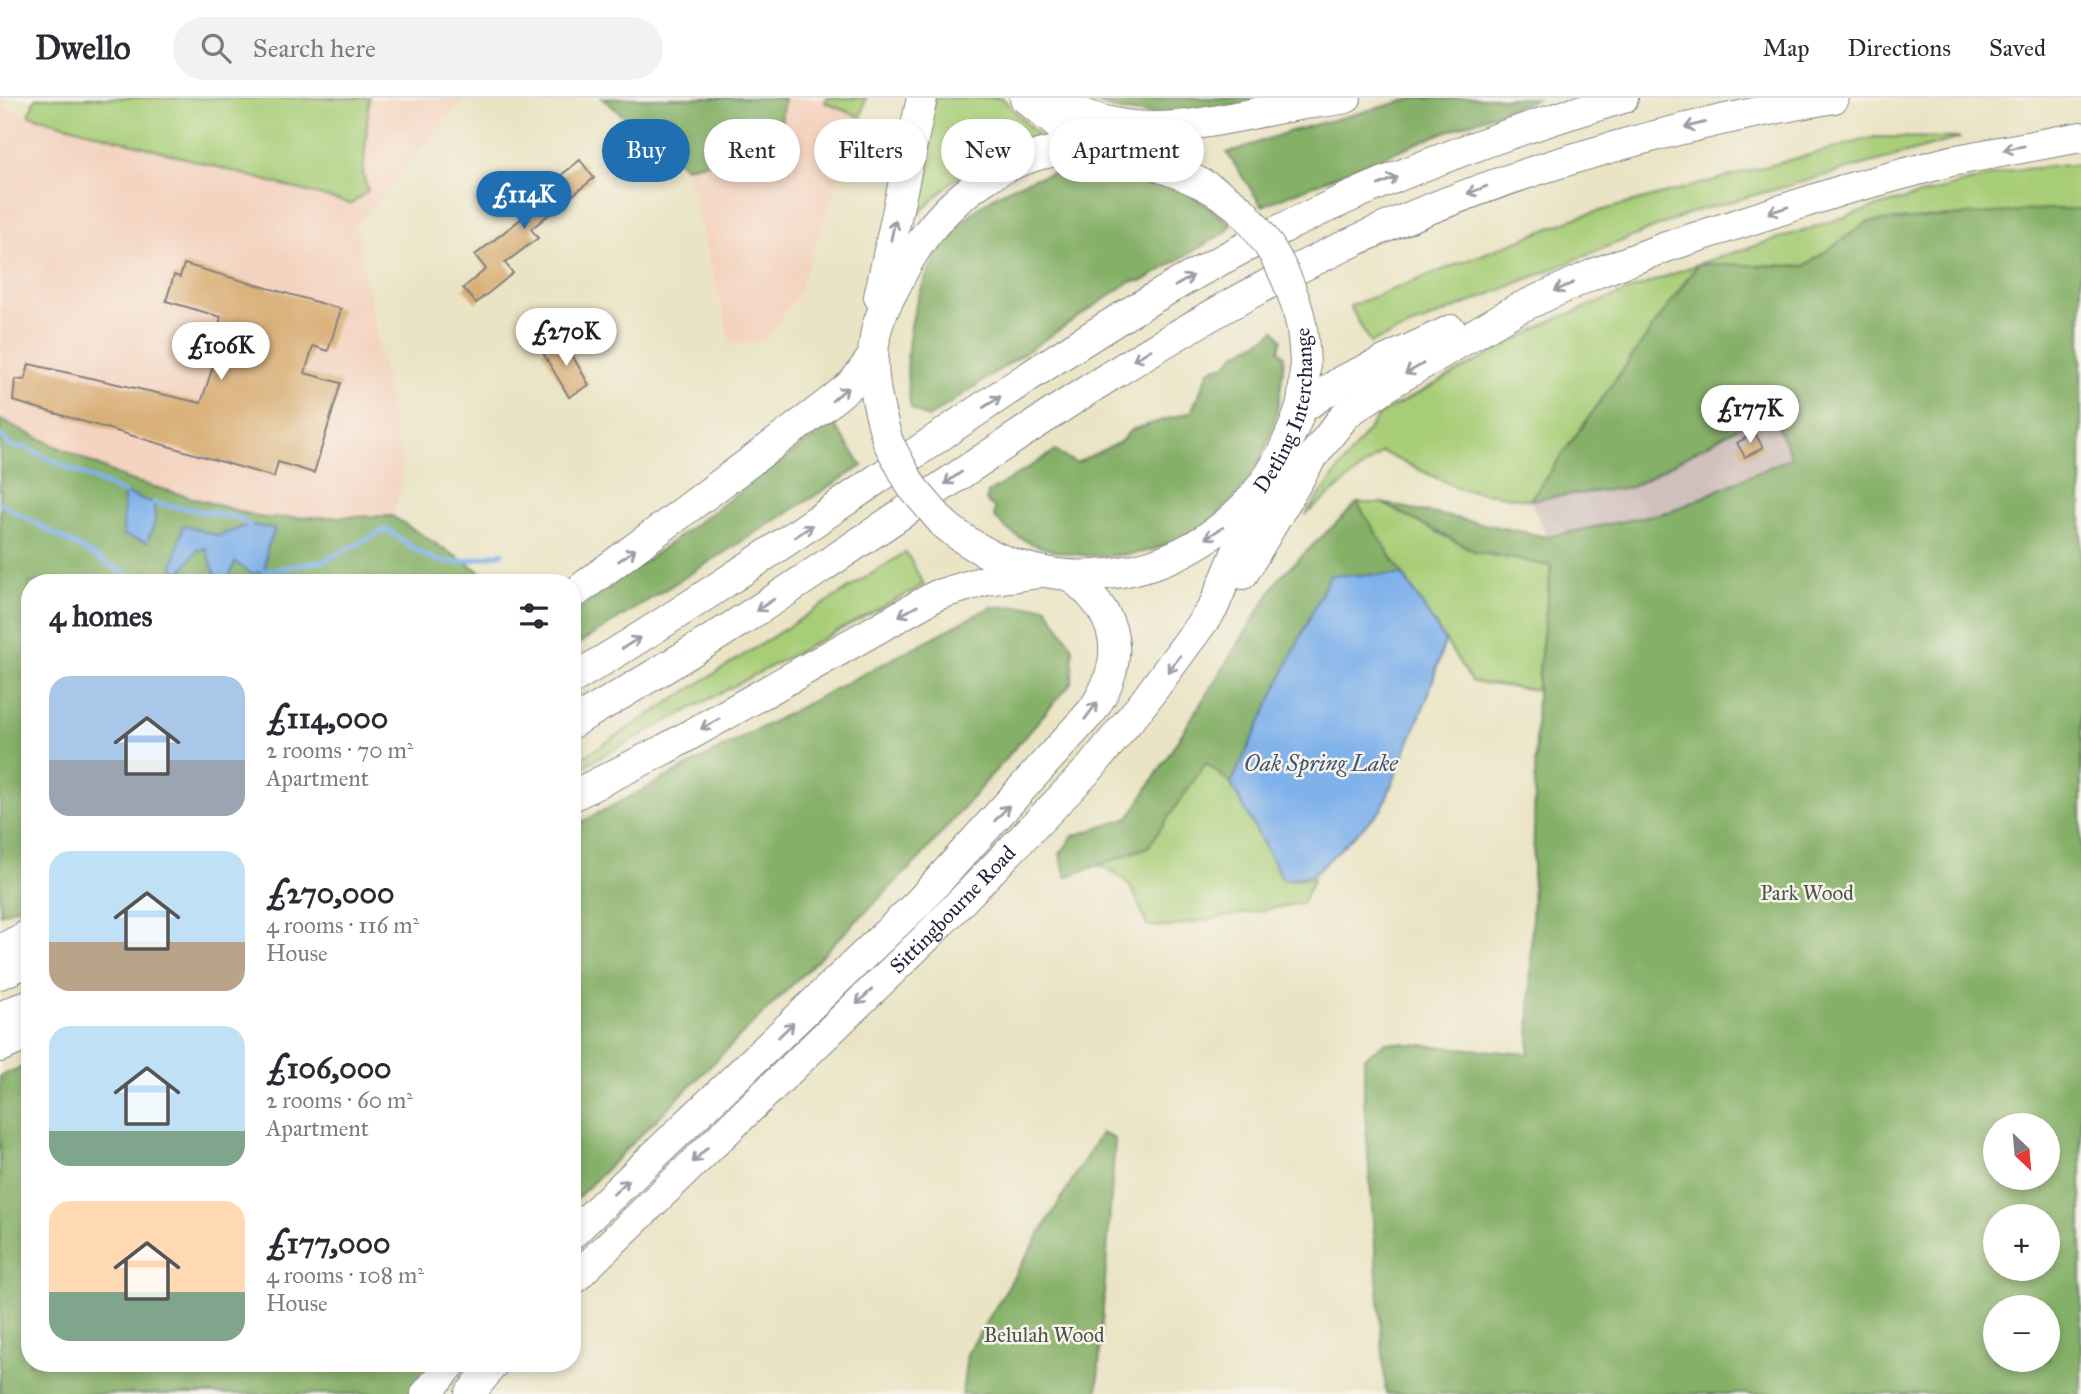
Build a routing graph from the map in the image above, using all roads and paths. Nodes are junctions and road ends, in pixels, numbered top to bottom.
1 (922, 98) edge
2 (1025, 98) edge
3 (1054, 98) edge
4 (1623, 98) edge
5 (1834, 98) edge
6 (1336, 100) edge
7 (1051, 119) edge
8 (2081, 137) edge
9 (1204, 143) edge
10 (1049, 154) edge
11 (1199, 182) edge
12 (1515, 310) junction
13 (877, 321) junction
14 (873, 356) junction
15 (1301, 409) junction
16 (1264, 487) junction
17 (1057, 575) junction
18 (581, 588) edge
19 (1213, 608) junction
20 (581, 672) edge
21 (581, 718) edge
22 (581, 791) edge
23 (21, 939) edge
24 (0, 950) edge
25 (21, 965) edge
26 (0, 974) edge
27 (21, 1008) edge
28 (0, 1017) edge
29 (21, 1038) edge
30 (0, 1047) edge
31 (581, 1225) edge
32 (581, 1272) edge
33 (444, 1372) edge
34 (487, 1372) edge
35 (426, 1394) edge
36 (470, 1394) edge

13 -> 1 highway
2 - 7 highway
3 - 6 highway
20 -> 4 highway
5 -> 21 highway
6 - 9 highway
8 -> 12 highway
10 - 13 highway, Detling Interchange
11 - 15 highway, Detling Interchange, bridge
12 - 15 highway
12 -> 19 highway
13 - 14 highway, Detling Interchange
14 - 17 highway, Detling Interchange, bridge
18 -> 14 highway
15 - 16 highway, Detling Interchange
16 -> 17 highway, Detling Interchange
16 - 19 highway, Sittingbourne Road
17 -> 22 highway
31 -> 17 highway, Sittingbourne Road
19 -> 32 highway, Sittingbourne Road
23 - 24 highway
25 - 26 highway
27 - 28 highway
29 - 30 highway
33 - 35 highway
34 - 36 highway

